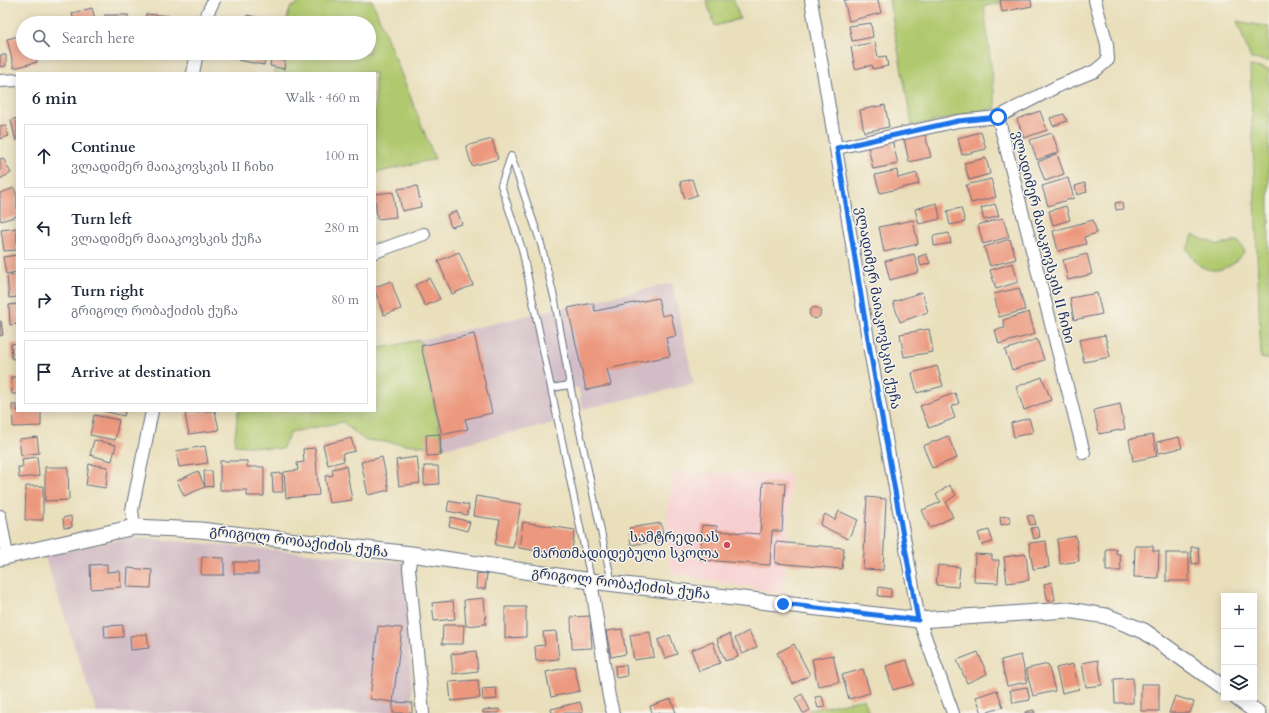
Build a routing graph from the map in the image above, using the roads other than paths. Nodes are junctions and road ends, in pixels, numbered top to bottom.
1 (214, 0) edge
2 (812, 0) edge
3 (1096, 0) edge
4 (205, 16) edge
5 (196, 60) edge
6 (193, 72) edge
7 (16, 80) edge
8 (0, 81) edge
9 (998, 117) junction
10 (837, 148) junction
11 (424, 234) dead end
12 (376, 252) edge
13 (570, 385) junction
14 (551, 388) junction
15 (152, 412) edge
16 (1084, 453) dead end
17 (0, 516) edge
18 (134, 527) junction
19 (411, 554) junction
20 (4, 557) edge
21 (591, 581) junction
22 (612, 584) junction
23 (918, 620) junction
24 (1221, 686) edge
25 (1241, 701) edge
26 (423, 713) edge
27 (613, 713) edge
28 (953, 713) edge
29 (1258, 713) edge

1 - 4 street
2 - 10 street, ვლადიმერ მაიაკოვსკის ქუჩა
3 - 9 street
5 - 6 street
7 - 8 street
9 - 10 street, ვლადიმერ მაიაკოვსკის II ჩიხი
9 - 16 street, ვლადიმერ მაიაკოვსკის II ჩიხი
10 - 23 street, ვლადიმერ მაიაკოვსკის ქუჩა
11 - 12 street
13 - 14 lane
13 - 14 lane
13 - 22 lane
14 - 21 lane
15 - 18 street
17 - 20 street
18 - 19 street, გრიგოლ რობაქიძის ქუჩა
18 - 20 street, გრიგოლ რობაქიძის ქუჩა
19 - 21 street, გრიგოლ რობაქიძის ქუჩა
19 - 26 street
21 - 22 street, გრიგოლ რობაქიძის ქუჩა
21 - 27 street
22 - 23 street, გრიგოლ რობაქიძის ქუჩა
23 - 24 street, გრიგოლ რობაქიძის ქუჩა
23 - 28 street, ვლადიმერ მაიაკოვსკის ქუჩა
25 - 29 street

